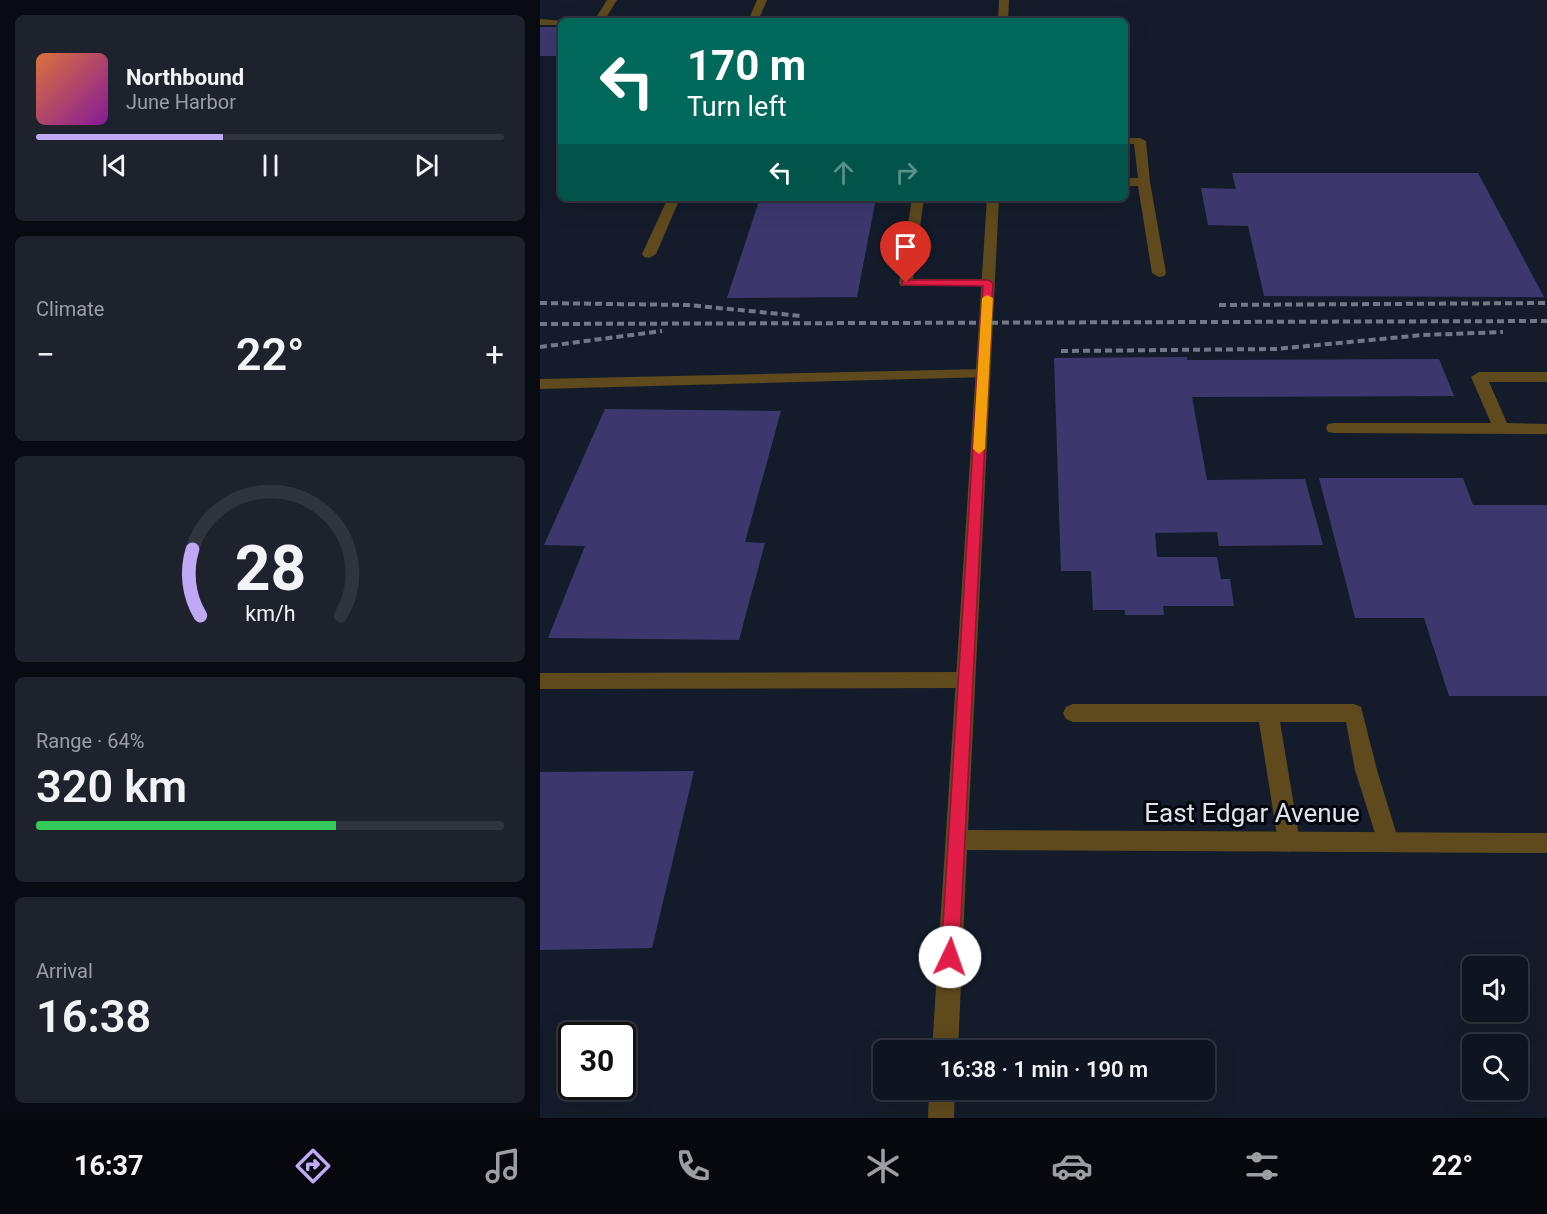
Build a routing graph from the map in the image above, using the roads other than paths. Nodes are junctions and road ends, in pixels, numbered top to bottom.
1 (612, 0) edge
2 (762, 0) edge
3 (1004, 0) edge
4 (601, 18) edge
5 (754, 18) edge
6 (1003, 18) edge
7 (540, 22) edge
8 (558, 22) edge
9 (1128, 141) edge
10 (1128, 182) edge
11 (1144, 182) junction
12 (673, 201) edge
13 (918, 201) edge
14 (993, 201) edge
15 (649, 254) dead end
16 (1159, 273) dead end
17 (988, 283) junction
18 (983, 374) junction
19 (1547, 377) edge
20 (540, 384) edge
21 (1334, 428) dead end
22 (1501, 429) junction
23 (1547, 429) edge
24 (966, 680) junction
25 (540, 681) edge
26 (1073, 713) dead end
27 (1268, 713) junction
28 (957, 840) junction
29 (1289, 842) junction
30 (1388, 842) junction
31 (1547, 843) edge
32 (946, 1040) edge
33 (942, 1100) edge
34 (941, 1118) edge

1 - 4 street
2 - 5 street
3 - 6 street
7 - 8 street
9 - 11 street
10 - 11 street
11 - 16 street
12 - 15 street
13 - 17 street
14 - 17 street
17 - 18 street
18 - 20 street
18 - 24 street
19 - 22 street
21 - 22 street
22 - 23 street
24 - 25 street
24 - 28 street
26 - 27 street
27 - 29 street
27 - 30 street
28 - 29 street, East Edgar Avenue
28 - 32 street
29 - 30 street, East Edgar Avenue
30 - 31 street, East Edgar Avenue
33 - 34 street

